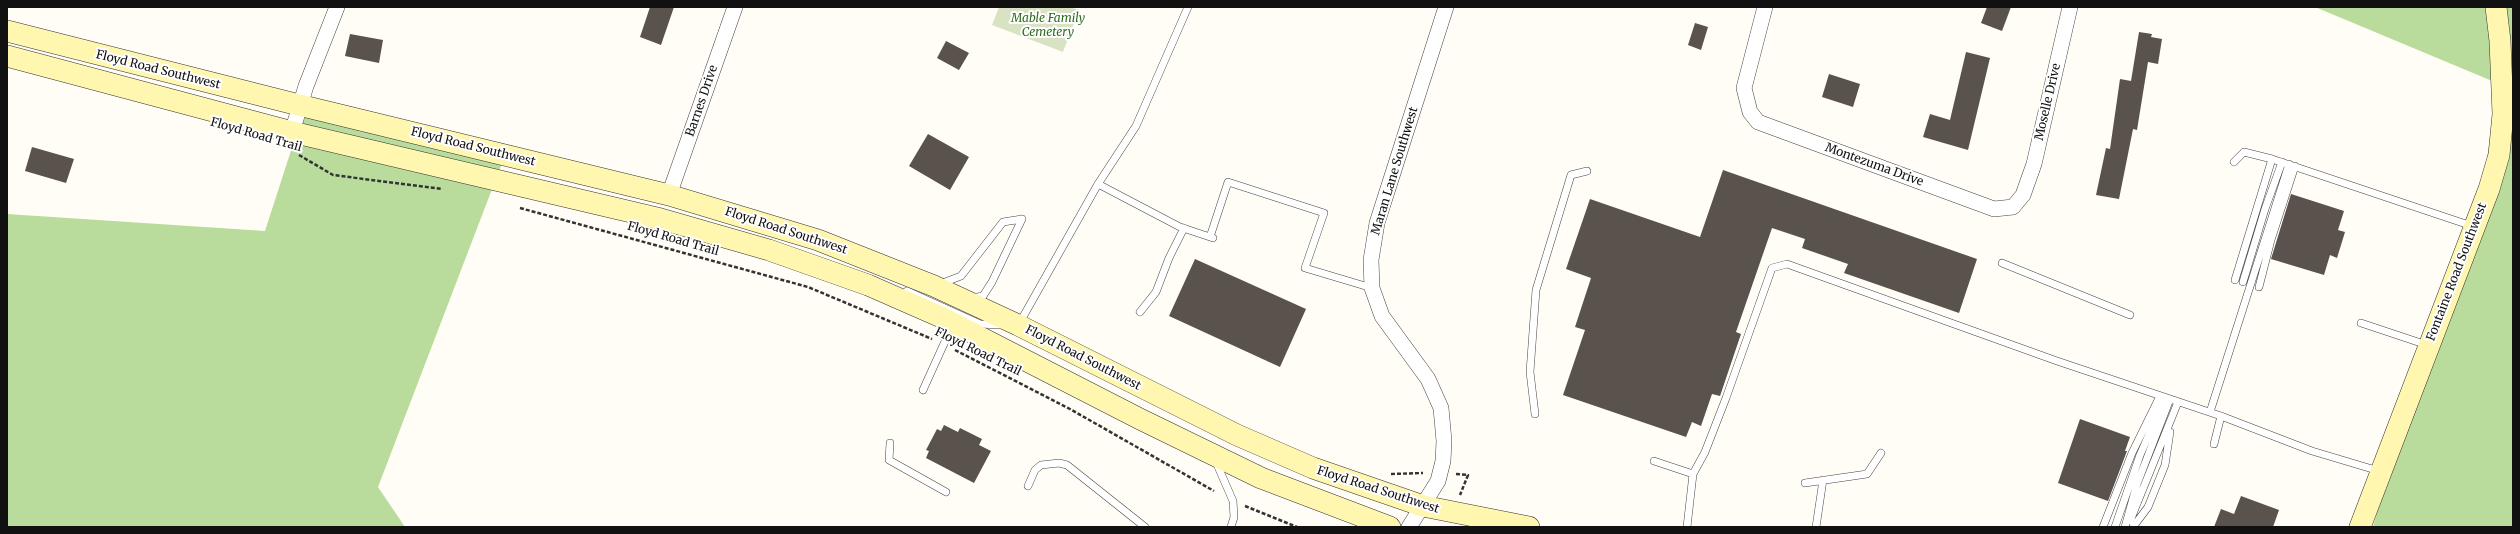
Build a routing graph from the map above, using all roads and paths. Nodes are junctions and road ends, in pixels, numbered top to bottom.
1 (337, 7) edge
2 (735, 7) edge
3 (1188, 7) edge
4 (1446, 7) edge
5 (1765, 7) edge
6 (2070, 7) edge
7 (2496, 7) edge
8 (7, 31) edge
9 (7, 56) edge
10 (299, 106) junction
11 (292, 132) junction
12 (297, 154) dead end
13 (2272, 159) junction
14 (2234, 162) dead end
15 (2289, 164) junction
16 (1587, 171) dead end
17 (1098, 184) junction
18 (448, 190) dead end
19 (669, 195) junction
20 (2023, 195) joint
21 (516, 206) dead end
22 (2474, 227) junction
23 (1184, 228) junction
24 (2002, 263) dead end
25 (838, 275) junction
26 (881, 281) dead end
27 (2246, 283) junction
28 (934, 286) junction
29 (900, 288) dead end
30 (1372, 288) junction
31 (963, 300) junction
32 (1140, 312) dead end
33 (2130, 315) dead end
34 (2361, 323) dead end
35 (953, 324) junction
36 (1018, 325) junction
37 (944, 344) junction
38 (2428, 345) junction
39 (923, 390) dead end
40 (2165, 398) junction
41 (2178, 402) junction
42 (2210, 412) junction
43 (1536, 414) dead end
44 (2221, 416) junction
45 (2171, 420) junction
46 (890, 443) dead end
47 (2214, 444) dead end
48 (1212, 454) junction
49 (1881, 454) dead end
50 (1654, 461) dead end
51 (2381, 472) junction
52 (1693, 474) junction
53 (1823, 480) junction
54 (1805, 483) dead end
55 (1028, 486) dead end
56 (946, 492) dead end
57 (1233, 501) junction
58 (1423, 506) junction
59 (1145, 527) edge
60 (1231, 527) edge
61 (1297, 527) edge
62 (1390, 527) edge
63 (1409, 527) edge
64 (1530, 527) edge
65 (1687, 527) edge
66 (1816, 527) edge
67 (2104, 527) edge
68 (2115, 527) edge
69 (2126, 527) edge
70 (2133, 527) edge
71 (2360, 527) edge

1 - 10 street
2 - 19 street, Barnes Drive
3 - 17 lane
4 - 30 street, Maran Lane Southwest
5 - 20 street, Montezuma Drive
6 - 20 street, Moselle Drive
7 - 22 main road, Fontaine Road Southwest
8 - 10 main road, Floyd Road Southwest
9 - 11 main road, Floyd Road Southwest
10 - 11 street
10 - 19 main road, Floyd Road Southwest
11 - 25 main road, Floyd Road Southwest
12 - 18 path, Floyd Road Trail
13 - 14 lane
13 - 15 lane
13 - 27 lane
15 - 22 lane
15 - 27 lane
15 - 27 lane
16 - 43 lane
17 - 23 lane
17 - 36 lane
19 - 28 main road, Floyd Road Southwest
21 - 37 path, Floyd Road Trail
22 - 38 main road, Fontaine Road Southwest
23 - 30 lane
23 - 32 lane
24 - 33 lane
25 - 26 lane
25 - 35 main road, Floyd Road Southwest
27 - 42 lane
28 - 31 main road, Floyd Road Southwest
28 - 31 lane
29 - 36 lane
30 - 58 street, Maran Lane Southwest
31 - 36 main road, Floyd Road Southwest
34 - 38 lane
35 - 37 lane
35 - 48 main road, Floyd Road Southwest
36 - 58 main road, Floyd Road Southwest
37 - 39 lane
37 - 57 path, Floyd Road Trail
38 - 51 main road, Fontaine Road Southwest
40 - 41 lane
40 - 52 lane
40 - 67 lane
40 - 68 lane
40 - 69 lane
41 - 42 lane
41 - 45 lane
42 - 44 lane
44 - 47 lane
44 - 51 lane
45 - 69 lane
45 - 70 lane
46 - 56 lane
48 - 57 lane
48 - 62 main road, Floyd Road Southwest
49 - 53 lane
50 - 52 lane
51 - 71 main road, Fontaine Road Southwest
52 - 65 lane
53 - 54 lane
53 - 66 lane
55 - 59 lane
57 - 60 lane
57 - 61 path, Floyd Road Trail
58 - 63 street, Maran Lane Southwest
58 - 64 main road, Floyd Road Southwest

